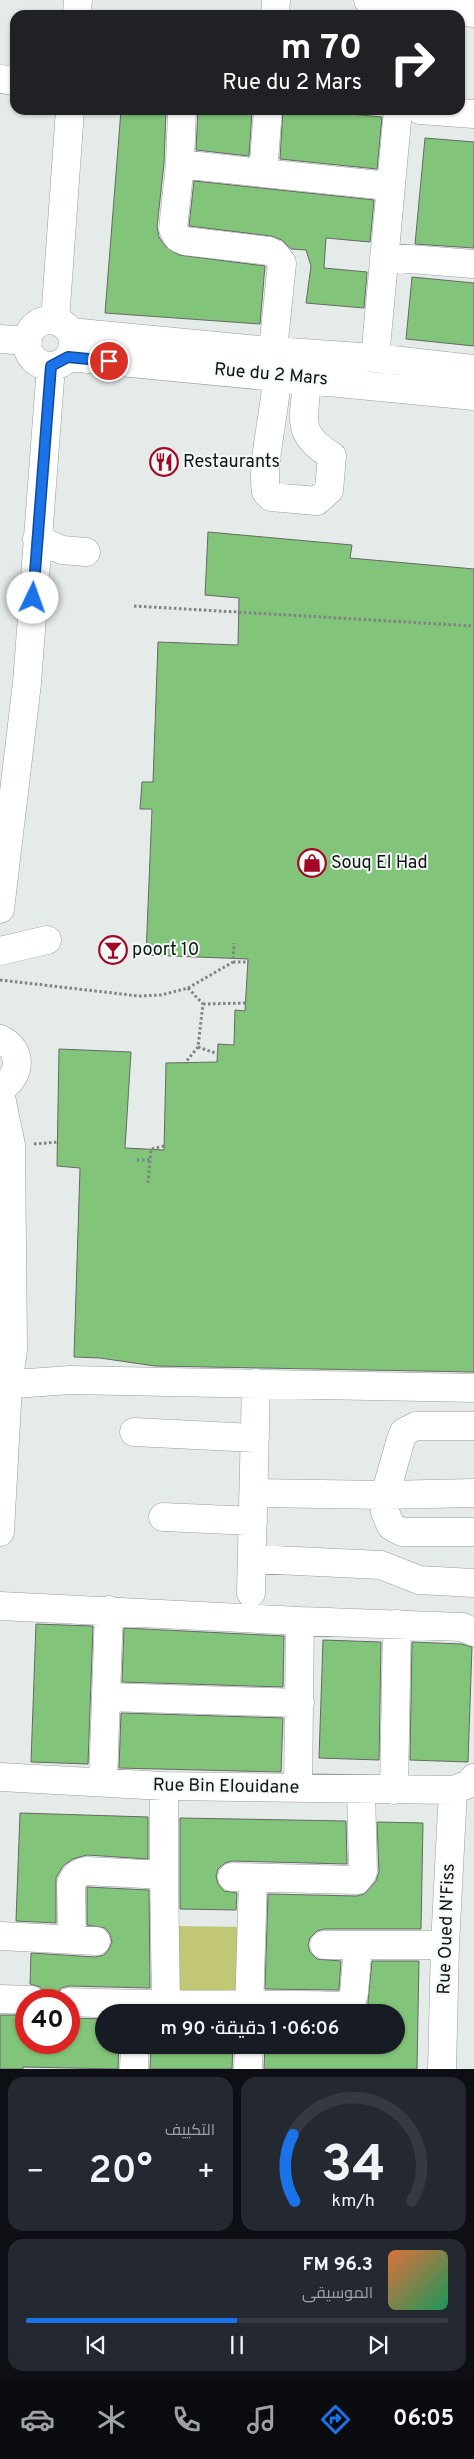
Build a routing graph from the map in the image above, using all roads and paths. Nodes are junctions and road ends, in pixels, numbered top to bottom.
1 (368, 0) edge
2 (404, 7) edge
3 (439, 10) edge
4 (70, 115) edge
5 (182, 115) edge
6 (268, 115) edge
7 (397, 115) edge
8 (180, 164) junction
9 (264, 173) junction
10 (389, 186) junction
11 (384, 257) junction
12 (474, 264) edge
13 (0, 339) edge
14 (61, 344) junction
15 (375, 358) junction
16 (275, 363) junction
17 (474, 369) edge
18 (307, 379) junction
19 (474, 396) edge
20 (37, 539) junction
21 (86, 552) dead end
22 (134, 606) dead end
23 (474, 626) edge
24 (0, 909) edge
25 (48, 940) dead end
26 (234, 943) dead end
27 (0, 951) edge
28 (233, 962) junction
29 (249, 962) dead end
30 (0, 980) edge
31 (188, 988) junction
32 (246, 1003) dead end
33 (203, 1004) junction
34 (0, 1039) edge
35 (198, 1047) junction
36 (218, 1054) dead end
37 (185, 1063) dead end
38 (0, 1090) edge
39 (164, 1146) dead end
40 (137, 1160) dead end
41 (151, 1160) junction
42 (148, 1183) dead end
43 (6, 1235) edge
44 (256, 1383) junction
45 (4, 1385) edge
46 (474, 1388) edge
47 (474, 1426) edge
48 (134, 1432) dead end
49 (255, 1438) junction
50 (255, 1493) junction
51 (474, 1493) edge
52 (385, 1495) junction
53 (163, 1517) dead end
54 (253, 1521) junction
55 (0, 1527) edge
56 (0, 1532) edge
57 (474, 1532) edge
58 (252, 1559) junction
59 (474, 1582) edge
60 (251, 1593) dead end
61 (0, 1606) edge
62 (109, 1610) junction
63 (300, 1621) junction
64 (397, 1624) junction
65 (474, 1632) edge
66 (107, 1698) junction
67 (300, 1703) junction
68 (0, 1777) edge
69 (103, 1782) junction
70 (464, 1784) edge
71 (164, 1786) junction
72 (298, 1788) junction
73 (361, 1789) junction
74 (394, 1790) junction
75 (164, 1875) junction
76 (0, 1936) edge
77 (324, 1945) dead end
78 (445, 1945) junction
79 (358, 1946) junction
80 (0, 1999) edge
81 (15, 1999) edge
82 (80, 2003) edge
83 (166, 2004) edge
84 (250, 2004) edge
85 (347, 2004) edge
86 (95, 2005) edge
87 (135, 2054) edge
88 (249, 2054) edge
89 (134, 2069) edge
90 (248, 2069) edge
91 (442, 2069) edge

1 - 2 street
2 - 3 street
4 - 14 street
5 - 8 street
6 - 9 street
7 - 10 street
8 - 9 street
8 - 16 street
9 - 10 street
10 - 11 street
11 - 12 street
11 - 15 street
13 - 14 street
14 - 16 street, Rue du 2 Mars
14 - 20 street
15 - 16 street, Rue du 2 Mars
15 - 17 street, Rue du 2 Mars
16 - 18 street, Rue du 2 Mars
16 - 18 street
18 - 19 street, Rue du 2 Mars
20 - 21 street
20 - 24 street
22 - 23 path
25 - 27 street
26 - 28 path
28 - 29 path
28 - 31 path
30 - 31 path
31 - 33 path
32 - 33 path
33 - 35 path
34 - 38 street
35 - 36 path
35 - 37 path
38 - 43 street
39 - 41 path
40 - 41 path
41 - 42 path
43 - 45 street
44 - 45 street
44 - 46 street
44 - 49 street
45 - 55 street
47 - 52 street
48 - 49 street
49 - 50 street
50 - 52 street
50 - 54 street
51 - 52 street
52 - 57 street
53 - 54 street
54 - 58 street
55 - 56 street
58 - 59 street
58 - 60 street
61 - 62 street
62 - 63 street
62 - 66 street
63 - 64 street
63 - 67 street
64 - 65 street
64 - 74 street
66 - 67 street
66 - 69 street
67 - 72 street
68 - 69 street, Rue Bin Elouidane
69 - 71 street, Rue Bin Elouidane
70 - 74 street, Rue Bin Elouidane
70 - 78 street, Rue Oued N'Fiss
71 - 72 street, Rue Bin Elouidane
71 - 75 street
72 - 73 street, Rue Bin Elouidane
73 - 74 street, Rue Bin Elouidane
73 - 84 street
75 - 76 street
75 - 83 street
77 - 79 street
78 - 79 street
78 - 91 street, Rue Oued N'Fiss
79 - 85 street
80 - 81 street
82 - 86 street
87 - 89 street
88 - 90 street

